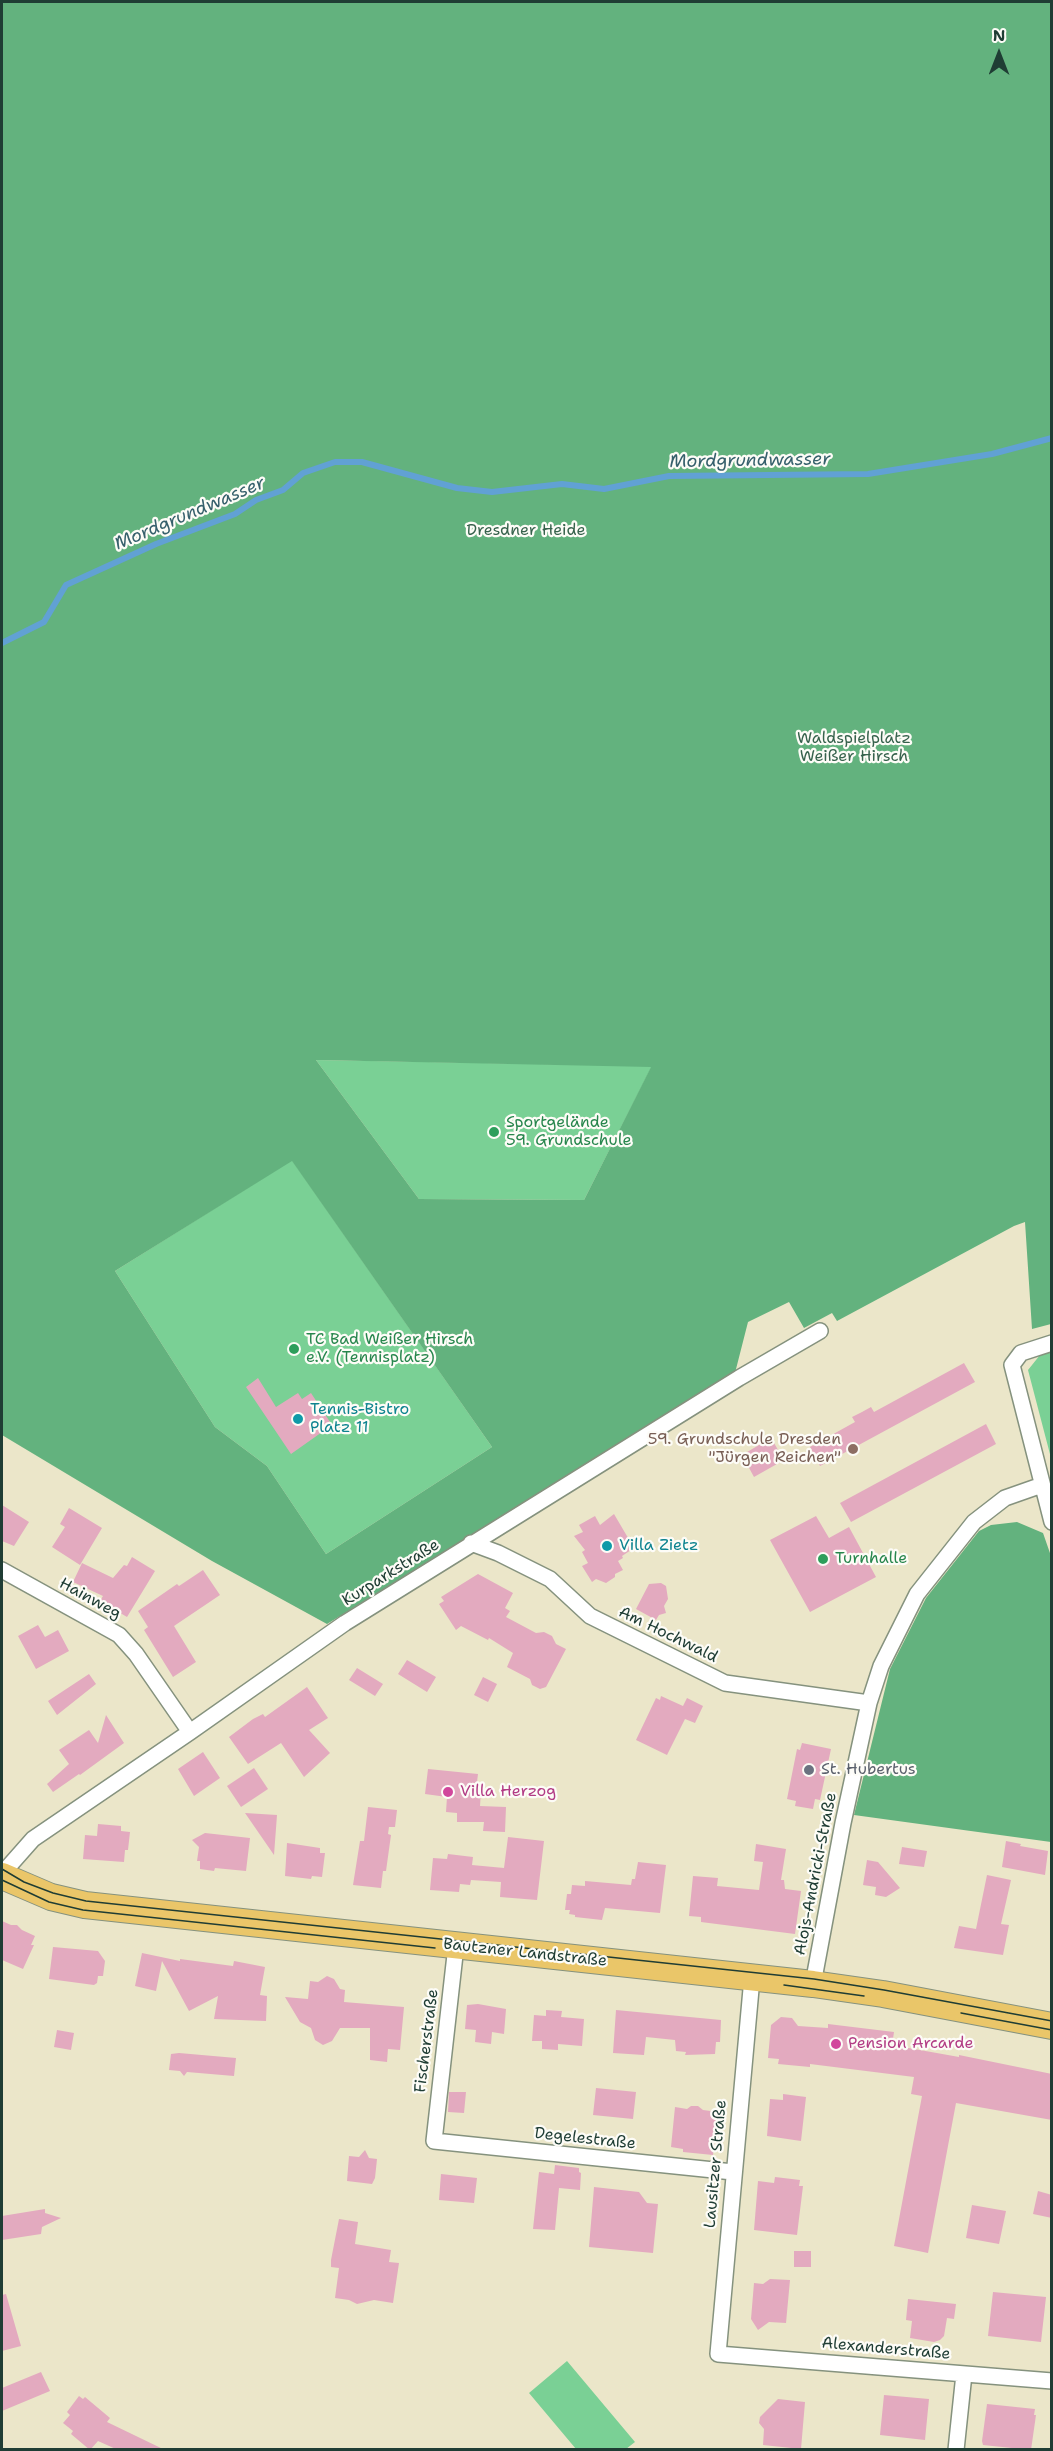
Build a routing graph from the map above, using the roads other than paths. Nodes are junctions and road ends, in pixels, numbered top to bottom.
1 (820, 1331) dead end
2 (1052, 1343) edge
3 (1042, 1485) junction
4 (1052, 1521) edge
5 (471, 1543) junction
6 (2, 1570) edge
7 (870, 1703) junction
8 (190, 1732) junction
9 (2, 1875) edge
10 (456, 1946) junction
11 (752, 1978) junction
12 (813, 1984) junction
13 (1052, 2026) edge
14 (434, 2141) joint
15 (733, 2172) junction
16 (718, 2354) joint
17 (964, 2374) junction
18 (1052, 2381) edge
19 (956, 2450) edge

1 - 5 street, Kurparkstraße
2 - 3 street
3 - 4 street
3 - 7 street, Alojs-Andricki-Straße
5 - 7 street, Am Hochwald
5 - 8 street, Kurparkstraße
6 - 8 street, Hainweg
7 - 12 street, Alojs-Andricki-Straße
8 - 9 street, Kurparkstraße
9 - 10 main road, Bautzner Landstraße
10 - 11 main road, Bautzner Landstraße
10 - 14 street, Fischerstraße
11 - 12 main road, Bautzner Landstraße
11 - 15 street, Lausitzer Straße
12 - 13 main road, Bautzner Landstraße
14 - 15 street, Degelestraße
15 - 16 street, Lausitzer Straße
16 - 17 street, Alexanderstraße
17 - 18 street, Alexanderstraße
17 - 19 street

